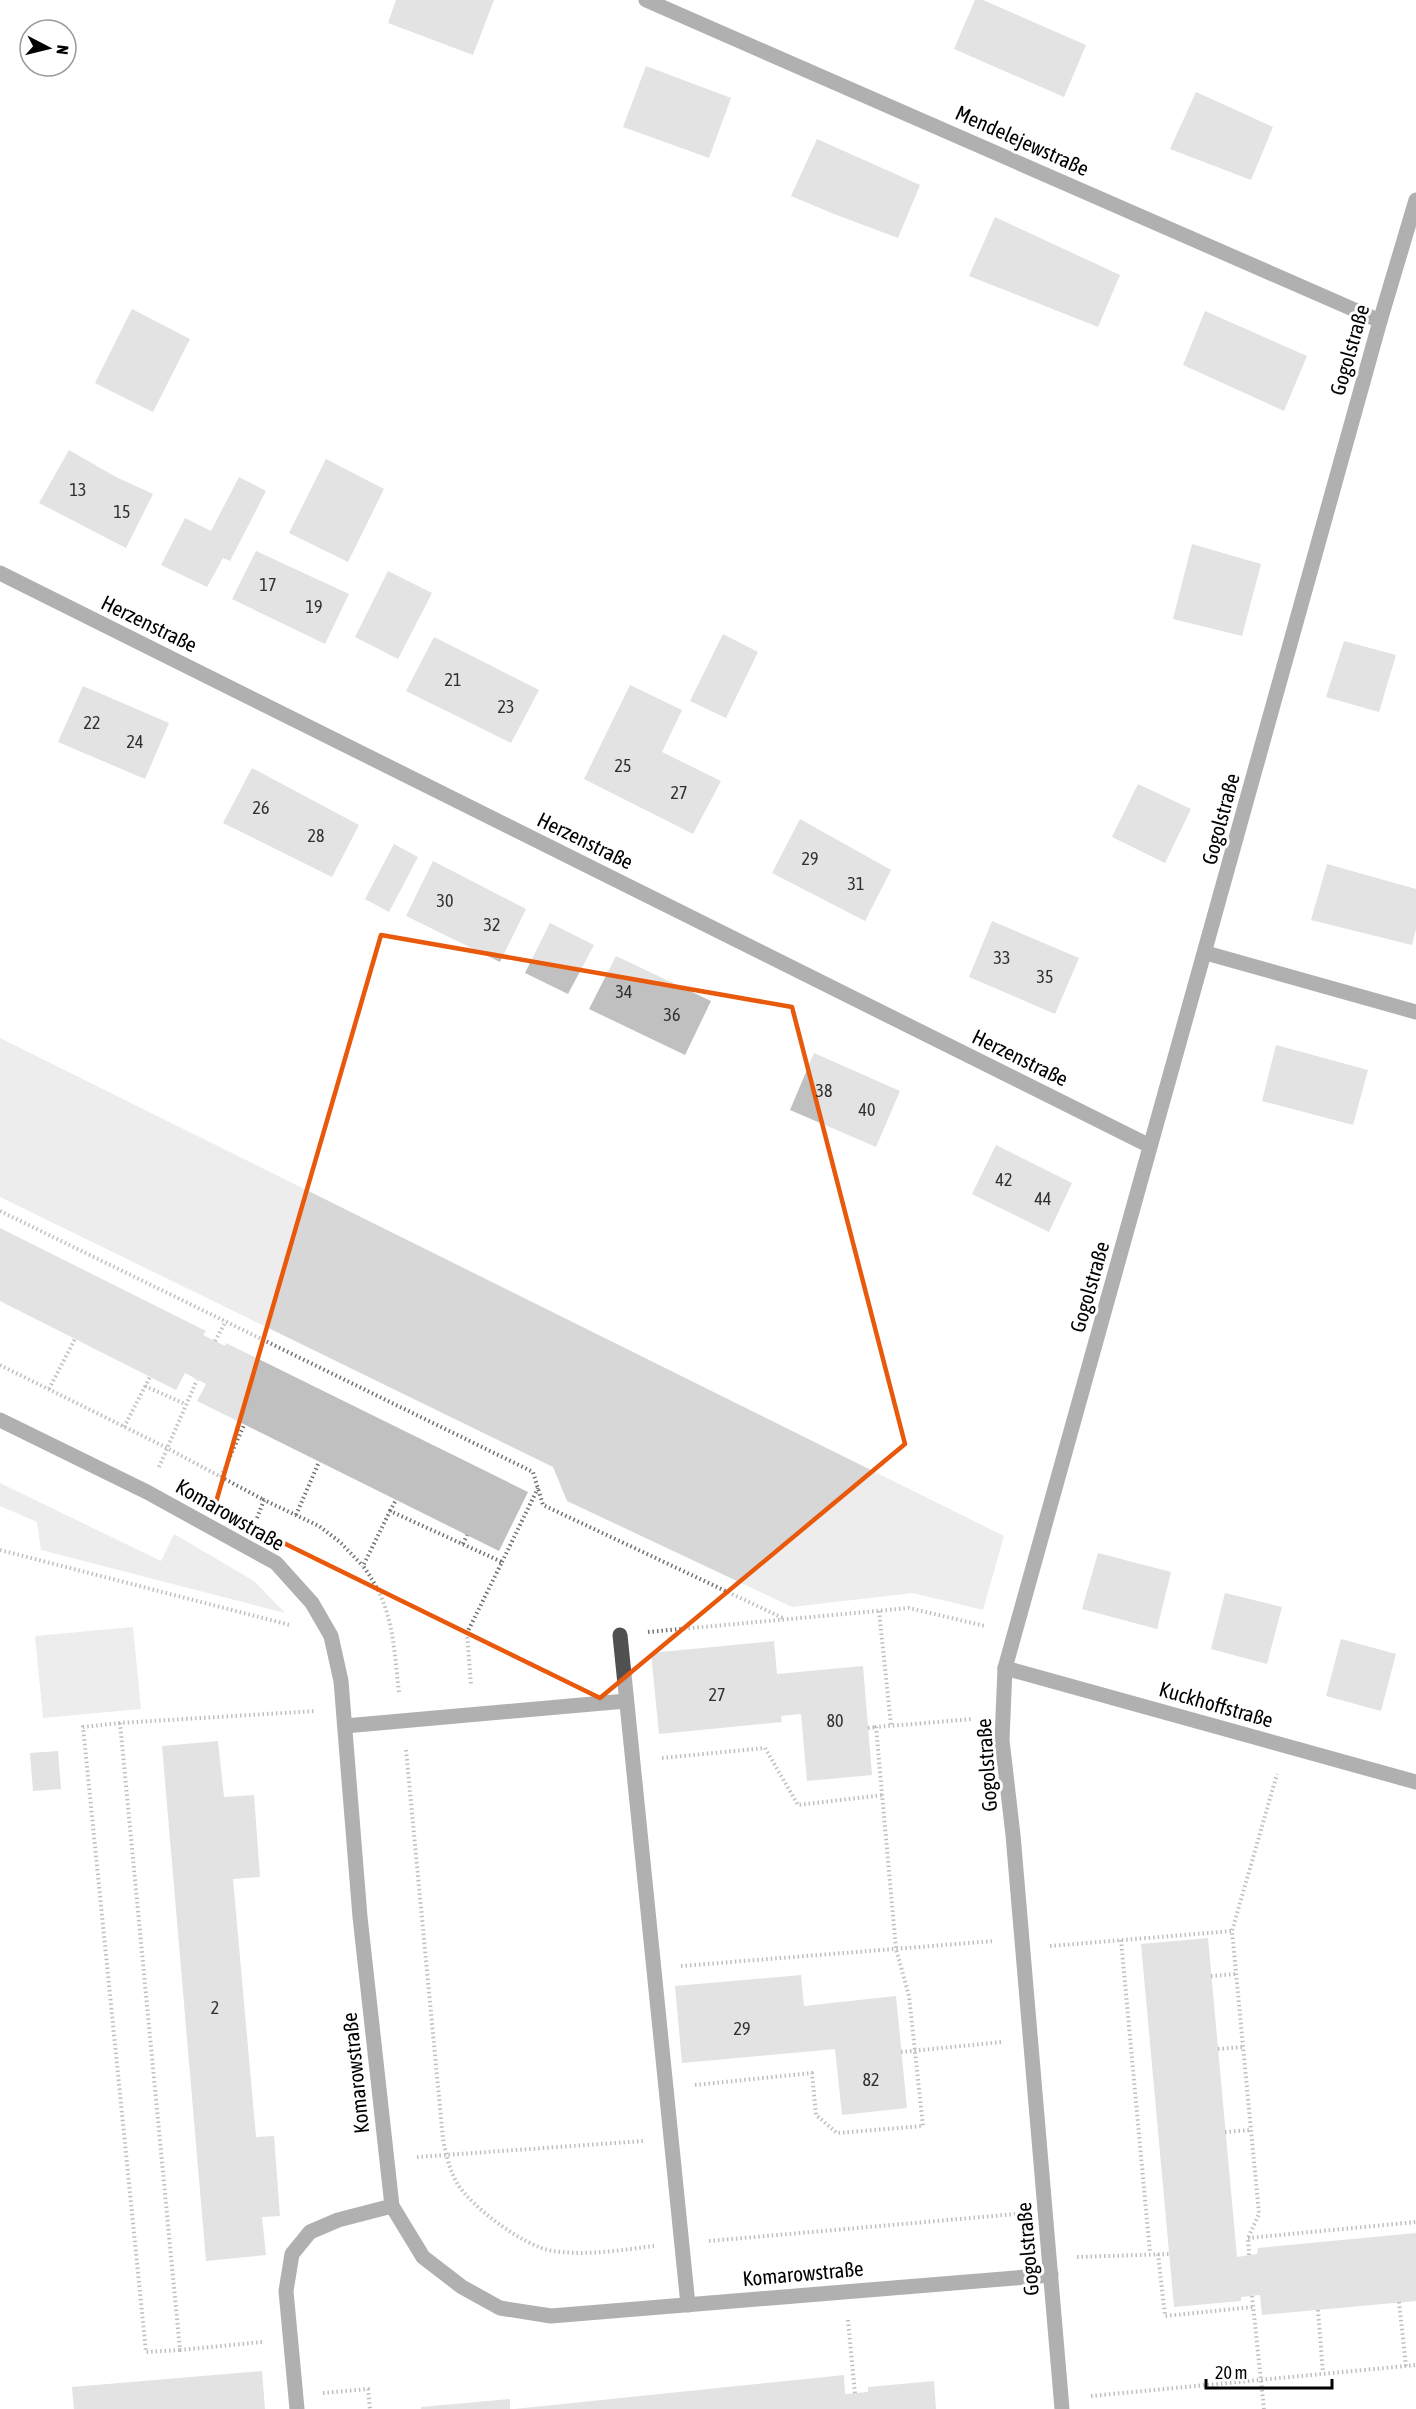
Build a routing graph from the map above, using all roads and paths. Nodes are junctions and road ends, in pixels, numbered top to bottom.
1 (646, 0) edge
2 (1416, 200) edge
3 (1380, 321) junction
4 (0, 573) edge
5 (1206, 953) junction
6 (1416, 1012) edge
7 (1150, 1146) junction
8 (0, 1211) edge
9 (226, 1321) junction
10 (75, 1339) dead end
11 (215, 1341) dead end
12 (0, 1365) edge
13 (150, 1377) dead end
14 (197, 1380) dead end
15 (145, 1386) junction
16 (49, 1389) junction
17 (185, 1404) junction
18 (0, 1420) edge
19 (244, 1425) dead end
20 (124, 1427) junction
21 (167, 1448) junction
22 (319, 1462) dead end
23 (221, 1477) junction
24 (538, 1488) junction
25 (264, 1500) junction
26 (396, 1500) dead end
27 (390, 1511) junction
28 (296, 1515) junction
29 (467, 1535) dead end
30 (463, 1544) junction
31 (246, 1546) junction
32 (0, 1550) edge
33 (502, 1562) junction
34 (363, 1566) junction
35 (879, 1611) junction
36 (785, 1619) junction
37 (1015, 1633) junction
38 (620, 1635) joint
39 (331, 1636) junction
40 (1005, 1668) junction
41 (626, 1701) junction
42 (343, 1709) junction
43 (473, 1715) junction
44 (1003, 1717) junction
45 (403, 1720) junction
46 (120, 1723) junction
47 (891, 1725) junction
48 (345, 1726) junction
49 (876, 1727) junction
50 (868, 1728) dead end
51 (1285, 1746) junction
52 (632, 1761) junction
53 (1416, 1782) edge
54 (883, 1795) junction
55 (1232, 1931) junction
56 (1120, 1940) junction
57 (1022, 1944) junction
58 (896, 1949) junction
59 (654, 1968) junction
60 (1236, 1974) junction
61 (1211, 1976) dead end
62 (1031, 2040) junction
63 (1243, 2047) junction
64 (1218, 2049) dead end
65 (915, 2050) junction
66 (902, 2052) dead end
67 (666, 2088) junction
68 (1251, 2130) junction
69 (1226, 2132) dead end
70 (670, 2140) junction
71 (446, 2154) junction
72 (387, 2160) junction
73 (392, 2206) junction
74 (1046, 2212) junction
75 (1416, 2222) edge
76 (1248, 2238) junction
77 (682, 2244) junction
78 (1150, 2253) junction
79 (1158, 2254) junction
80 (1170, 2254) dead end
81 (1249, 2255) dead end
82 (1049, 2259) junction
83 (1050, 2275) junction
84 (846, 2292) junction
85 (1252, 2296) dead end
86 (1399, 2302) dead end
87 (688, 2305) junction
88 (1253, 2307) junction
89 (1318, 2310) dead end
90 (291, 2339) junction
91 (180, 2350) junction
92 (1416, 2365) edge
93 (1406, 2366) junction
94 (1323, 2373) junction
95 (1261, 2379) junction
96 (855, 2394) dead end
97 (297, 2402) edge
98 (1062, 2404) edge
99 (370, 2409) edge
100 (1264, 2409) edge

1 - 3 street, Mendelejewstraße
2 - 3 street, Gogolstraße
3 - 5 street, Gogolstraße
4 - 7 street, Herzenstraße
5 - 6 street
5 - 7 street, Gogolstraße
7 - 37 street, Gogolstraße
8 - 9 path
9 - 11 path
9 - 24 path
10 - 16 path
12 - 16 path
13 - 15 path
14 - 17 path
15 - 17 path
15 - 20 path
16 - 20 path
17 - 21 path
18 - 31 street, Komarowstraße
19 - 23 path
20 - 21 path
21 - 23 path
22 - 28 path
23 - 25 path
24 - 33 path
24 - 36 path
25 - 28 path
25 - 31 path
26 - 27 path
27 - 30 path
27 - 34 path
28 - 34 path
29 - 30 path
30 - 33 path
31 - 39 street, Komarowstraße
32 - 39 path
33 - 43 path
34 - 45 path
35 - 36 path
35 - 37 path
35 - 47 path
36 - 38 path
37 - 40 street, Gogolstraße
38 - 41 street
39 - 42 street, Komarowstraße
40 - 44 street, Gogolstraße
40 - 51 street, Kuckhoffstraße
41 - 43 street
41 - 52 street
42 - 46 path
42 - 48 street, Komarowstraße
43 - 45 street
44 - 47 path
44 - 57 street, Gogolstraße
45 - 48 street
45 - 71 path
46 - 91 path
46 - 91 path
47 - 49 path
48 - 72 street, Komarowstraße
49 - 50 path
49 - 54 path
51 - 53 street, Kuckhoffstraße
51 - 55 path
52 - 54 path
52 - 59 street
54 - 58 path
55 - 56 path
55 - 60 path
56 - 57 path
56 - 78 path
57 - 58 path
57 - 62 street, Gogolstraße
58 - 59 path
58 - 65 path
59 - 67 street
60 - 61 path
60 - 63 path
62 - 65 path
62 - 74 street, Gogolstraße
63 - 64 path
63 - 68 path
65 - 66 path
65 - 67 path
67 - 70 street
68 - 69 path
68 - 76 path
70 - 71 path
70 - 77 street
71 - 72 path
71 - 77 path
72 - 73 street, Komarowstraße
73 - 87 street, Komarowstraße
73 - 90 street
74 - 77 path
74 - 82 street, Gogolstraße
75 - 76 path
76 - 81 path
77 - 87 street
78 - 79 path
78 - 82 path
79 - 80 path
79 - 88 path
82 - 83 street, Gogolstraße
83 - 84 street, Komarowstraße
83 - 98 street, Gogolstraße
84 - 87 street, Komarowstraße
84 - 96 path
85 - 88 path
86 - 93 path
88 - 95 path
89 - 94 path
90 - 91 path
90 - 97 street
92 - 93 path
93 - 94 path
94 - 95 path
95 - 98 path
95 - 100 path
97 - 99 path

